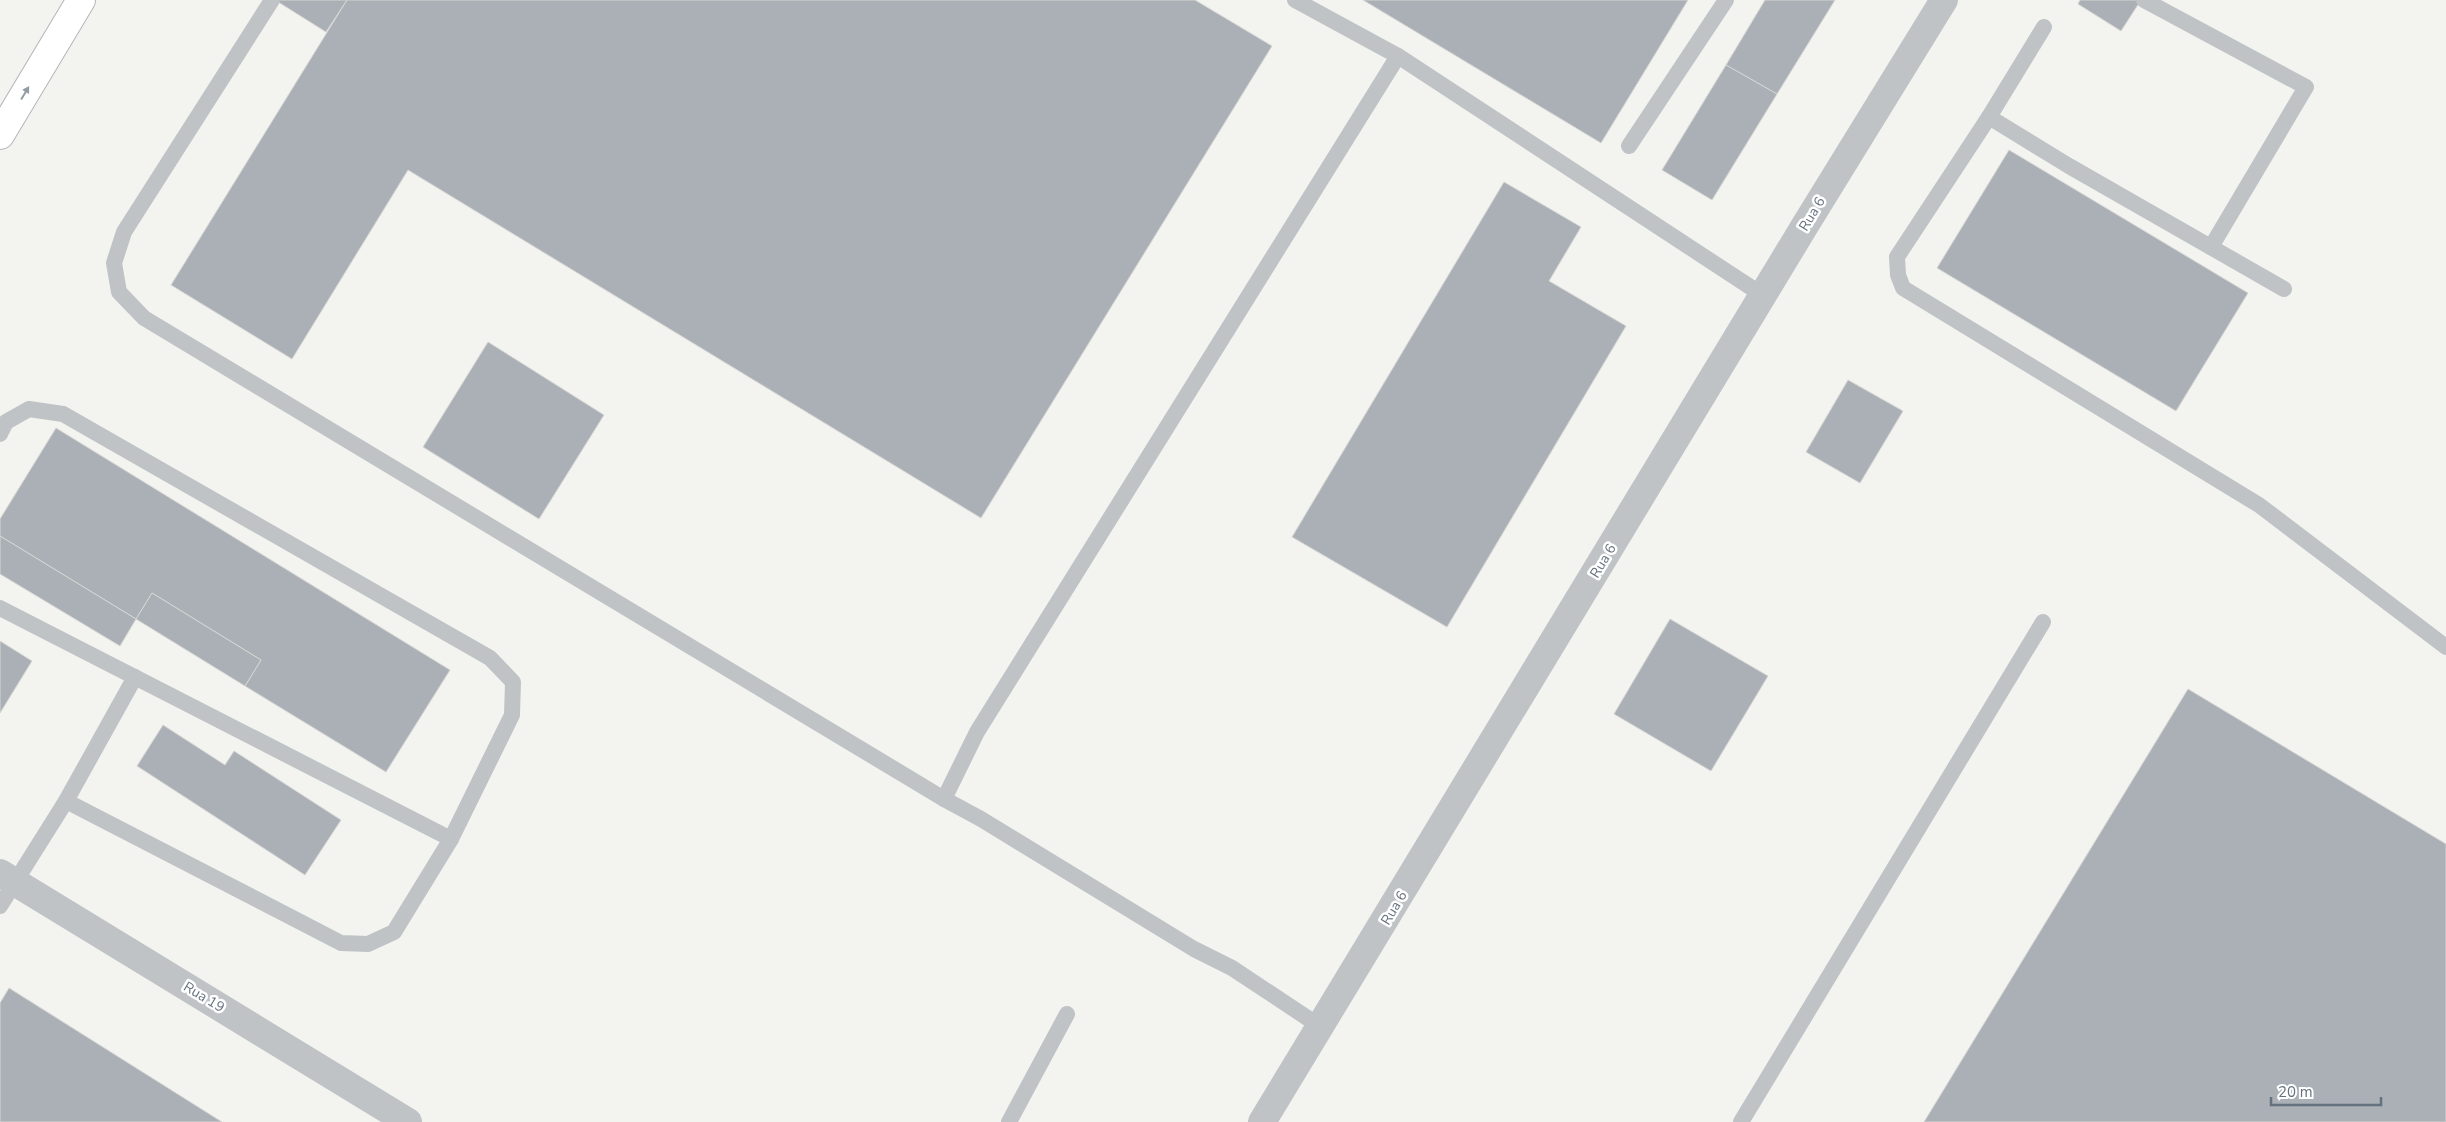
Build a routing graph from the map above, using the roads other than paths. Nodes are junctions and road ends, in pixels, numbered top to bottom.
1 (82, 0) edge
2 (272, 0) edge
3 (1295, 0) edge
4 (1726, 0) edge
5 (1944, 0) edge
6 (2144, 0) edge
7 (2044, 27) dead end
8 (1398, 56) junction
9 (1989, 117) junction
10 (0, 135) edge
11 (1629, 146) dead end
12 (2211, 246) junction
13 (2284, 289) dead end
14 (1764, 296) junction
15 (0, 434) edge
16 (0, 608) edge
17 (2043, 622) dead end
18 (2446, 647) edge
19 (135, 677) junction
20 (944, 799) junction
21 (66, 801) junction
22 (451, 839) junction
23 (8, 877) edge
24 (0, 906) edge
25 (1067, 1014) dead end
26 (1322, 1027) junction
27 (408, 1122) edge
28 (1009, 1122) edge
29 (1262, 1122) edge
30 (1741, 1122) edge

10 -> 1 street
2 - 20 lane
3 - 8 lane
4 - 11 lane
5 - 14 street, Rua 6
6 - 12 lane
7 - 9 lane
8 - 14 lane
8 - 20 lane
9 - 12 lane
9 - 18 lane
12 - 13 lane
14 - 26 street, Rua 6
15 - 22 lane
16 - 19 lane
17 - 30 lane
19 - 21 lane
19 - 22 lane
20 - 26 lane
21 - 22 lane
21 - 23 lane
23 - 24 lane
23 - 27 street, Rua 19
25 - 28 lane
26 - 29 street, Rua 6

